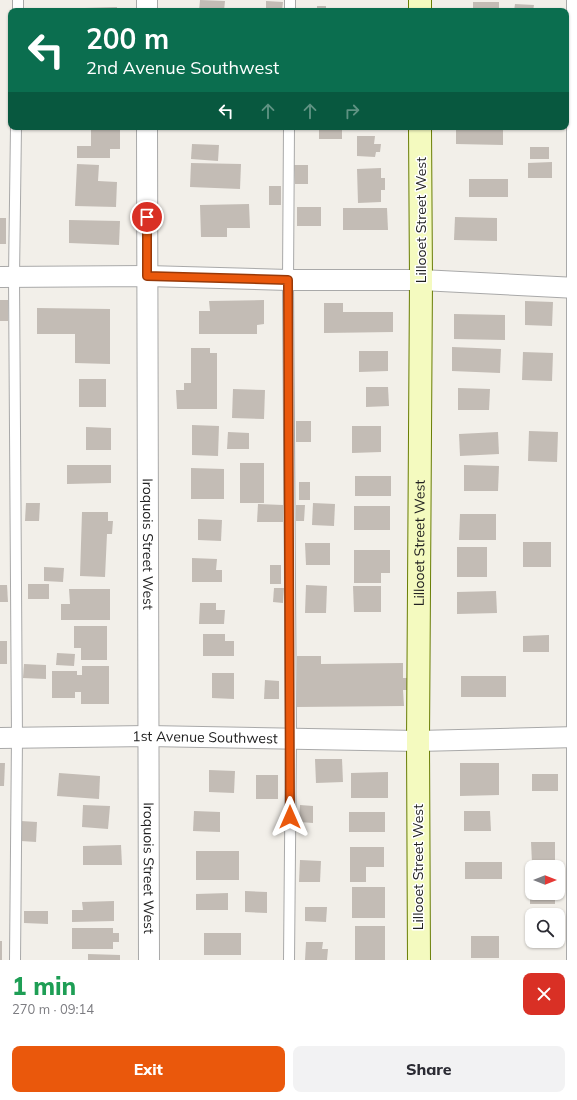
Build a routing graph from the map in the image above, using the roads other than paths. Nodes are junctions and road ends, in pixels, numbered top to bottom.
1 (572, 0) edge
2 (16, 130) edge
3 (147, 130) edge
4 (289, 130) edge
5 (420, 130) edge
6 (147, 276) junction
7 (7, 277) edge
8 (288, 280) junction
9 (421, 280) junction
10 (574, 288) edge
11 (148, 736) junction
12 (575, 737) edge
13 (9, 738) edge
14 (291, 738) junction
15 (418, 741) junction
16 (15, 960) edge
17 (149, 960) edge
18 (289, 960) edge
19 (419, 960) edge
20 (572, 960) edge

1 - 10 lane
2 - 7 lane
3 - 6 street, Iroquois Street West
4 - 8 lane
5 - 9 street, Lillooet Street West
6 - 7 street
6 - 8 street
6 - 11 street, Iroquois Street West
7 - 13 lane
8 - 9 street
8 - 14 lane
9 - 10 street
9 - 15 street, Lillooet Street West
10 - 12 lane
11 - 13 street, 1st Avenue Southwest
11 - 14 street, 1st Avenue Southwest
11 - 17 street, Iroquois Street West
12 - 15 street, 1st Avenue Southwest
12 - 20 lane
13 - 16 lane
14 - 15 street, 1st Avenue Southwest
14 - 18 lane
15 - 19 street, Lillooet Street West

